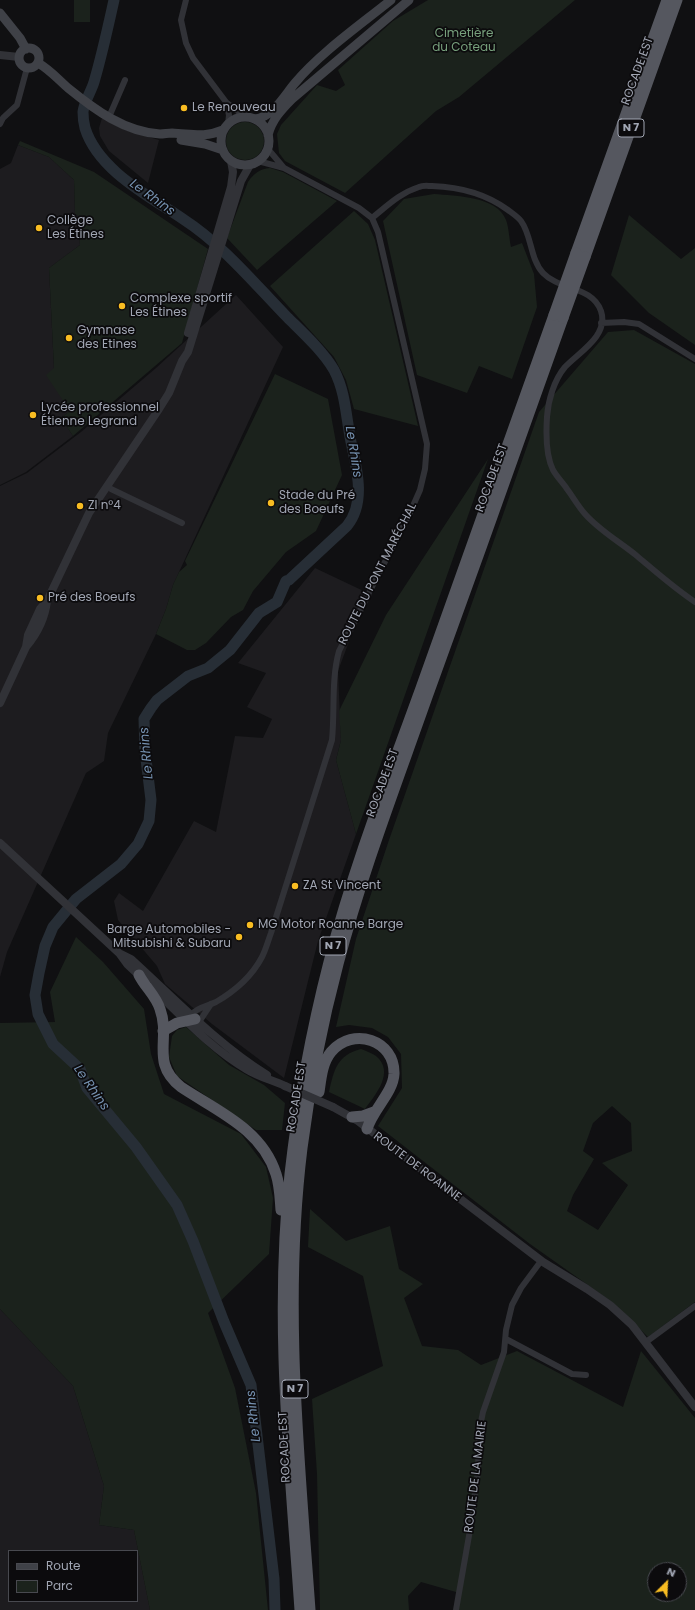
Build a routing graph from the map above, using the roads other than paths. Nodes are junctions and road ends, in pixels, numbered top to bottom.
1 (186, 0) edge
2 (391, 0) edge
3 (409, 0) edge
4 (667, 0) edge
5 (677, 0) edge
6 (0, 13) edge
7 (26, 49) junction
8 (0, 55) edge
9 (19, 57) junction
10 (38, 63) junction
11 (27, 68) junction
12 (125, 80) dead end
13 (226, 102) junction
14 (109, 117) junction
15 (245, 117) junction
16 (255, 119) junction
17 (0, 124) edge
18 (226, 127) junction
19 (160, 134) junction
20 (268, 135) junction
21 (268, 149) junction
22 (223, 150) junction
23 (231, 161) junction
24 (254, 163) junction
25 (284, 168) junction
26 (372, 218) junction
27 (223, 226) junction
28 (581, 255) junction
29 (559, 316) junction
30 (601, 323) junction
31 (695, 360) edge
32 (107, 485) junction
33 (182, 523) dead end
34 (695, 602) edge
35 (0, 703) edge
36 (0, 843) edge
37 (119, 953) junction
38 (139, 975) junction
39 (211, 1004) junction
40 (192, 1020) junction
41 (163, 1031) junction
42 (374, 1112) junction
43 (352, 1117) junction
44 (367, 1128) junction
45 (300, 1168) junction
46 (286, 1224) junction
47 (541, 1261) junction
48 (695, 1306) edge
49 (506, 1339) junction
50 (646, 1342) junction
51 (586, 1375) dead end
52 (695, 1407) edge
53 (300, 1610) edge
54 (310, 1610) edge
55 (456, 1610) edge

1 - 13 street
2 - 16 main road
3 - 20 main road
4 - 28 highway, ROCADE EST / N 7
5 - 28 highway, ROCADE EST / N 7
6 - 7 main road
7 - 9 main road
7 - 10 main road
8 - 9 street
9 - 11 main road
10 - 11 main road
10 - 14 main road
11 - 17 street
12 - 14 street
13 - 15 street
13 - 18 street
14 - 19 main road
15 - 16 main road
15 - 18 main road
16 - 20 main road
18 - 19 main road
18 - 22 main road
19 - 22 main road
20 - 21 main road
21 - 24 main road
21 - 25 street
22 - 23 main road
23 - 24 main road
23 - 27 street
24 - 25 street
24 - 27 street
25 - 26 street
26 - 30 street
26 - 39 street, ROUTE DU PONT MARÉCHAL
27 - 32 street
28 - 29 highway, ROCADE EST / N 7, bridge
29 - 45 highway, ROCADE EST / N 7
29 - 46 highway, ROCADE EST / N 7
30 - 31 street
30 - 34 street
32 - 33 street
32 - 35 street
36 - 37 street
37 - 38 street
37 - 40 street
38 - 40 street
38 - 41 highway
39 - 40 street, ROUTE DU PONT MARÉCHAL
39 - 40 street, ROUTE DU PONT MARÉCHAL
40 - 41 highway
40 - 43 street, ROUTE DE ROANNE, bridge
41 - 46 highway
42 - 43 highway
42 - 44 highway
42 - 45 highway
43 - 44 street, ROUTE DE ROANNE
44 - 47 street, ROUTE DE ROANNE
45 - 54 highway, ROCADE EST / N 7
46 - 53 highway, ROCADE EST / N 7
47 - 49 street, ROUTE DE LA MAIRIE
47 - 50 street, ROUTE DE ROANNE
48 - 50 street
49 - 51 street
49 - 55 street, ROUTE DE LA MAIRIE
50 - 52 street, ROUTE DE ROANNE

